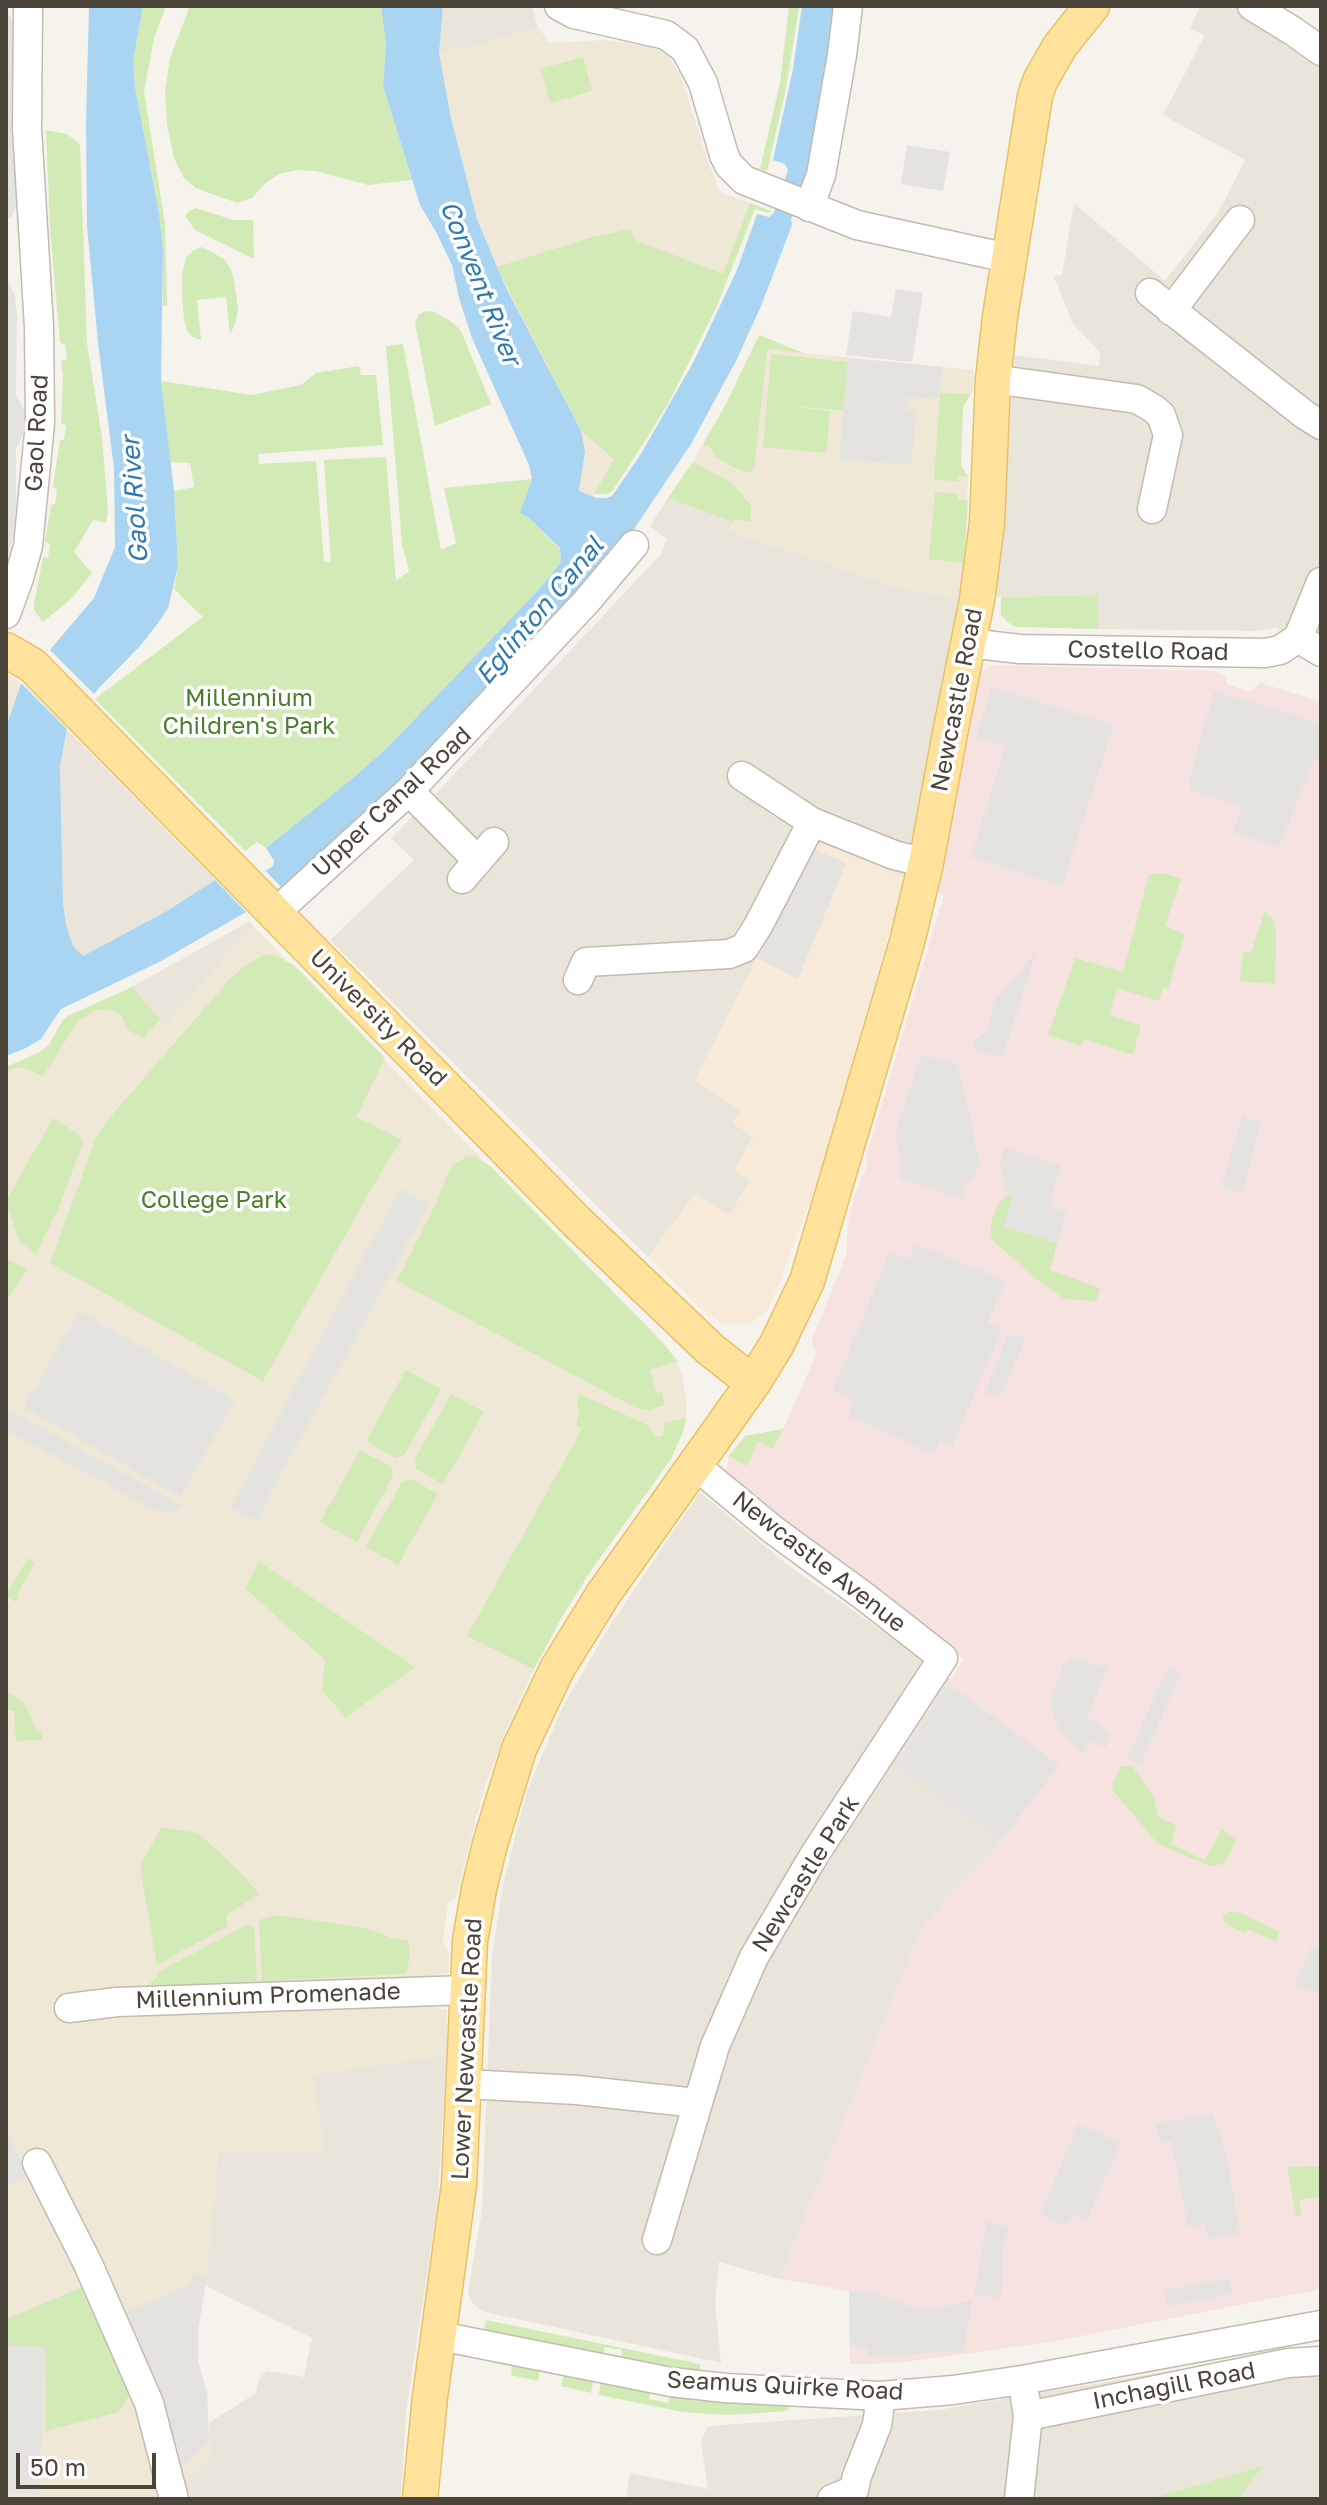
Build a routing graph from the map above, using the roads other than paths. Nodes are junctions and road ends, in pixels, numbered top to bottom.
1 (28, 6) edge
2 (559, 6) edge
3 (848, 6) edge
4 (1092, 6) edge
5 (1252, 6) edge
6 (1321, 51) edge
7 (803, 204) junction
8 (1240, 220) dead end
9 (19, 245) edge
10 (1008, 258) junction
11 (993, 379) junction
12 (1321, 425) edge
13 (1152, 509) dead end
14 (634, 545) dead end
15 (1321, 582) edge
16 (6, 614) edge
17 (968, 643) junction
18 (1310, 645) edge
19 (19, 658) edge
20 (742, 776) dead end
21 (409, 791) junction
22 (812, 822) junction
23 (478, 860) dead end
24 (926, 863) junction
25 (268, 906) junction
26 (578, 980) dead end
27 (753, 1383) junction
28 (696, 1466) junction
29 (943, 1658) joint
30 (467, 1990) junction
31 (69, 2008) dead end
32 (465, 2084) junction
33 (697, 2103) junction
34 (37, 2163) dead end
35 (657, 2240) dead end
36 (1321, 2325) edge
37 (440, 2336) junction
38 (1321, 2361) edge
39 (1022, 2380) junction
40 (881, 2396) junction
41 (1028, 2416) junction
42 (846, 2496) edge
43 (174, 2499) edge
44 (420, 2499) edge
45 (1019, 2499) edge

1 - 9 street, Gaol Road
2 - 7 street
3 - 7 street
4 - 10 main road, Newcastle Road
5 - 6 street
7 - 10 street
8 - 12 street
9 - 16 street, Gaol Road
10 - 11 main road, Newcastle Road
11 - 13 street
11 - 17 main road, Newcastle Road
14 - 21 street, Upper Canal Road
15 - 18 street
17 - 18 street, Costello Road
17 - 24 main road, Newcastle Road
19 - 25 main road, University Road
20 - 22 street
21 - 23 street
21 - 25 street, Upper Canal Road
22 - 24 street
22 - 26 street
24 - 27 main road, Newcastle Road
25 - 27 main road, University Road
27 - 28 main road, Lower Newcastle Road
28 - 29 street, Newcastle Avenue
28 - 30 main road, Lower Newcastle Road
29 - 33 street, Newcastle Park
30 - 31 street, Millennium Promenade
30 - 32 main road, Lower Newcastle Road
32 - 33 street
32 - 37 main road, Lower Newcastle Road
33 - 35 street, Newcastle Park
34 - 43 street
36 - 39 street, Seamus Quirke Road
37 - 40 street, Seamus Quirke Road
37 - 44 main road, Lower Newcastle Road
38 - 41 street, Inchagill Road
39 - 40 street, Seamus Quirke Road
39 - 41 street
40 - 42 street
41 - 45 street

